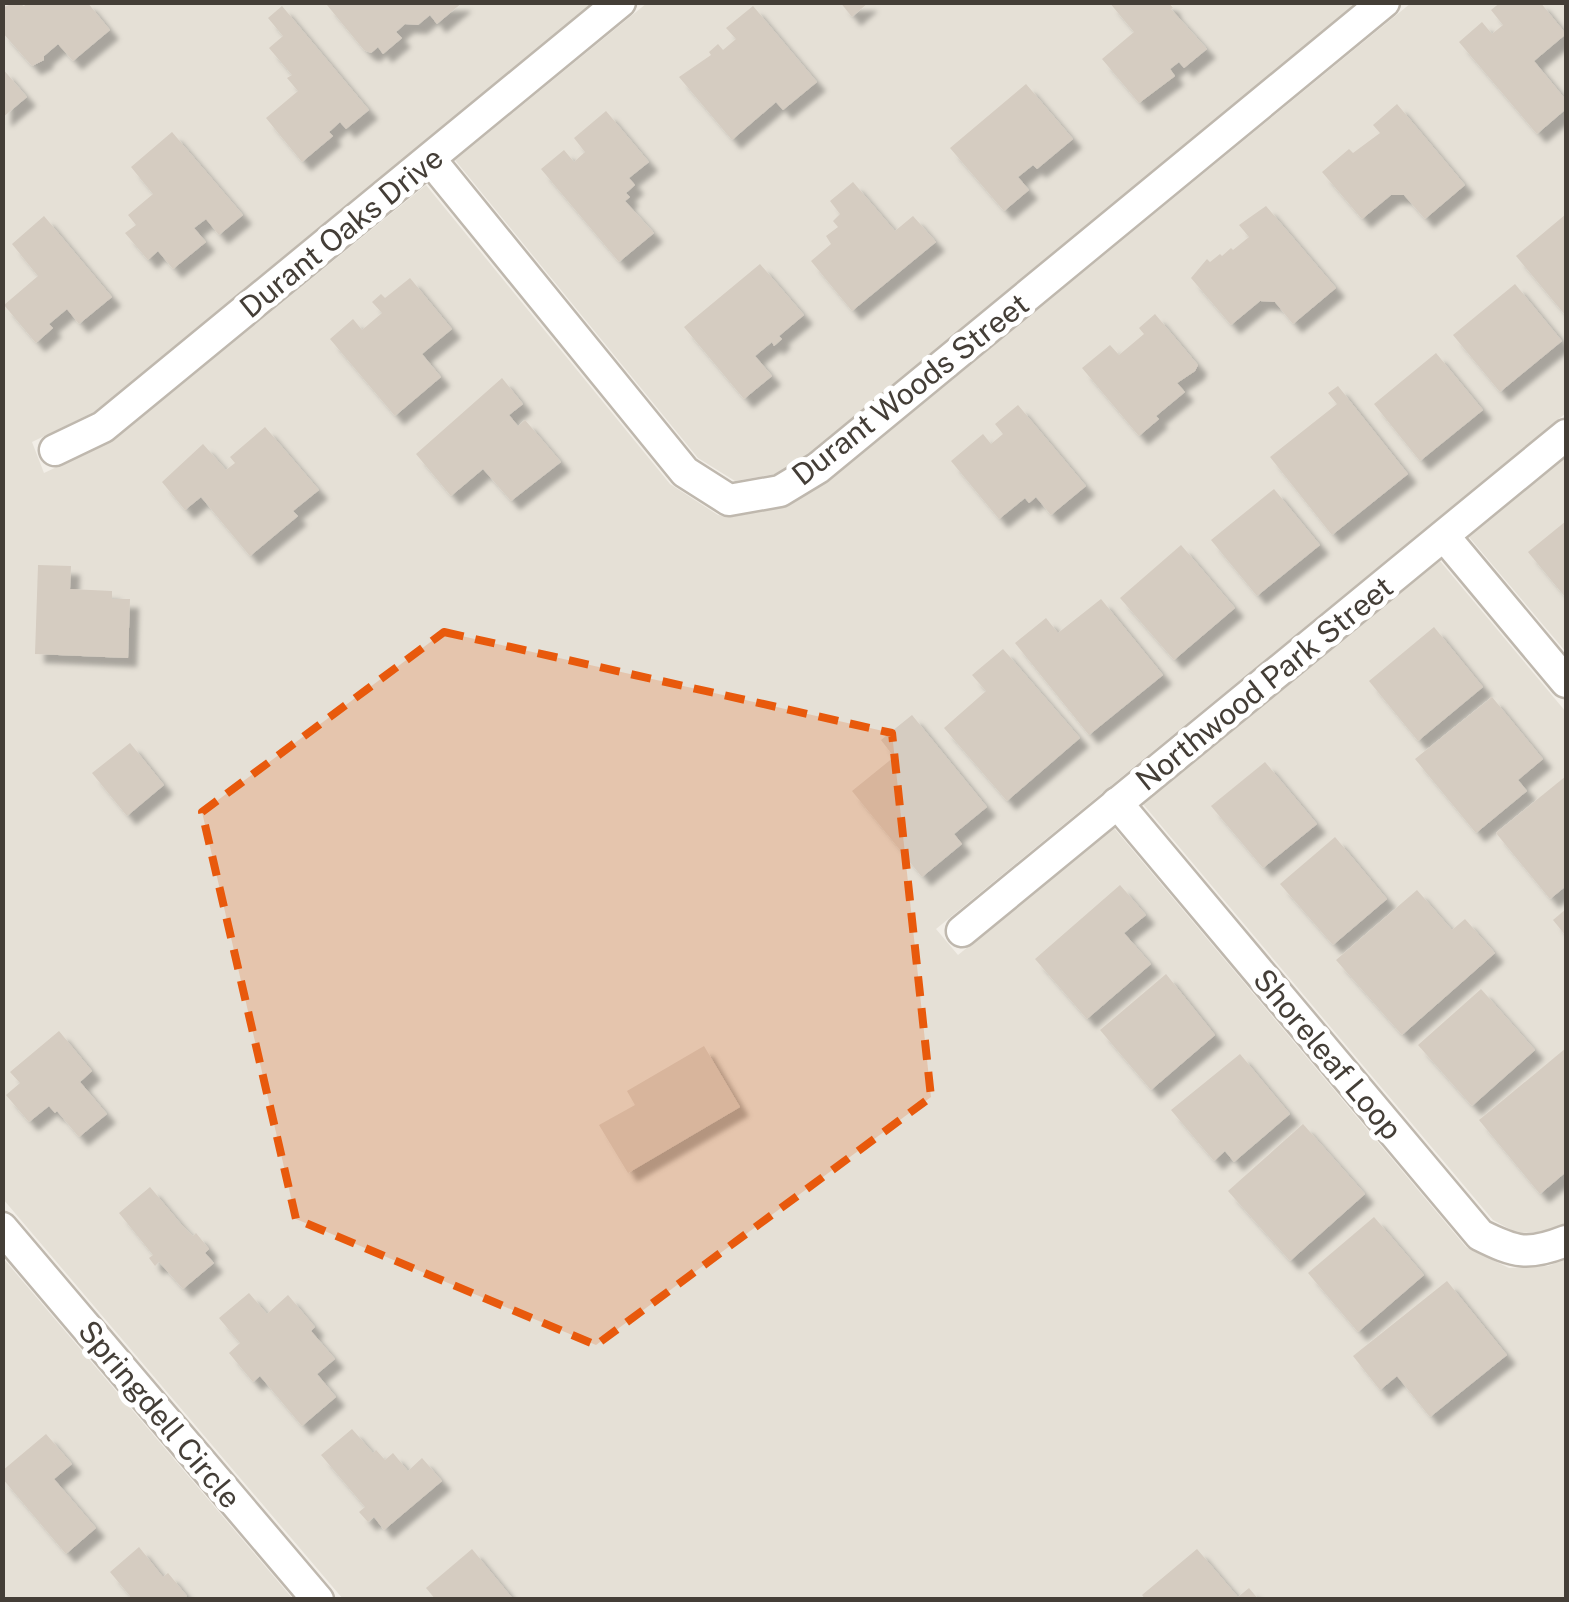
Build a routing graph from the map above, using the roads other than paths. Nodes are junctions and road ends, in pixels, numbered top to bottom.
1 (620, 2) edge
2 (1384, 2) edge
3 (430, 159) junction
4 (1566, 435) edge
5 (55, 450) dead end
6 (1444, 536) junction
7 (1566, 682) edge
8 (1117, 804) junction
9 (962, 930) dead end
10 (2, 1228) edge
11 (1566, 1241) edge
12 (318, 1600) edge

1 - 3 street, Durant Oaks Drive
2 - 3 street, Durant Woods Street
3 - 5 street, Durant Oaks Drive
4 - 6 street, Northwood Park Street
6 - 7 street
6 - 8 street, Northwood Park Street
8 - 9 street, Northwood Park Street
8 - 11 street, Shoreleaf Loop
10 - 12 street, Springdell Circle

